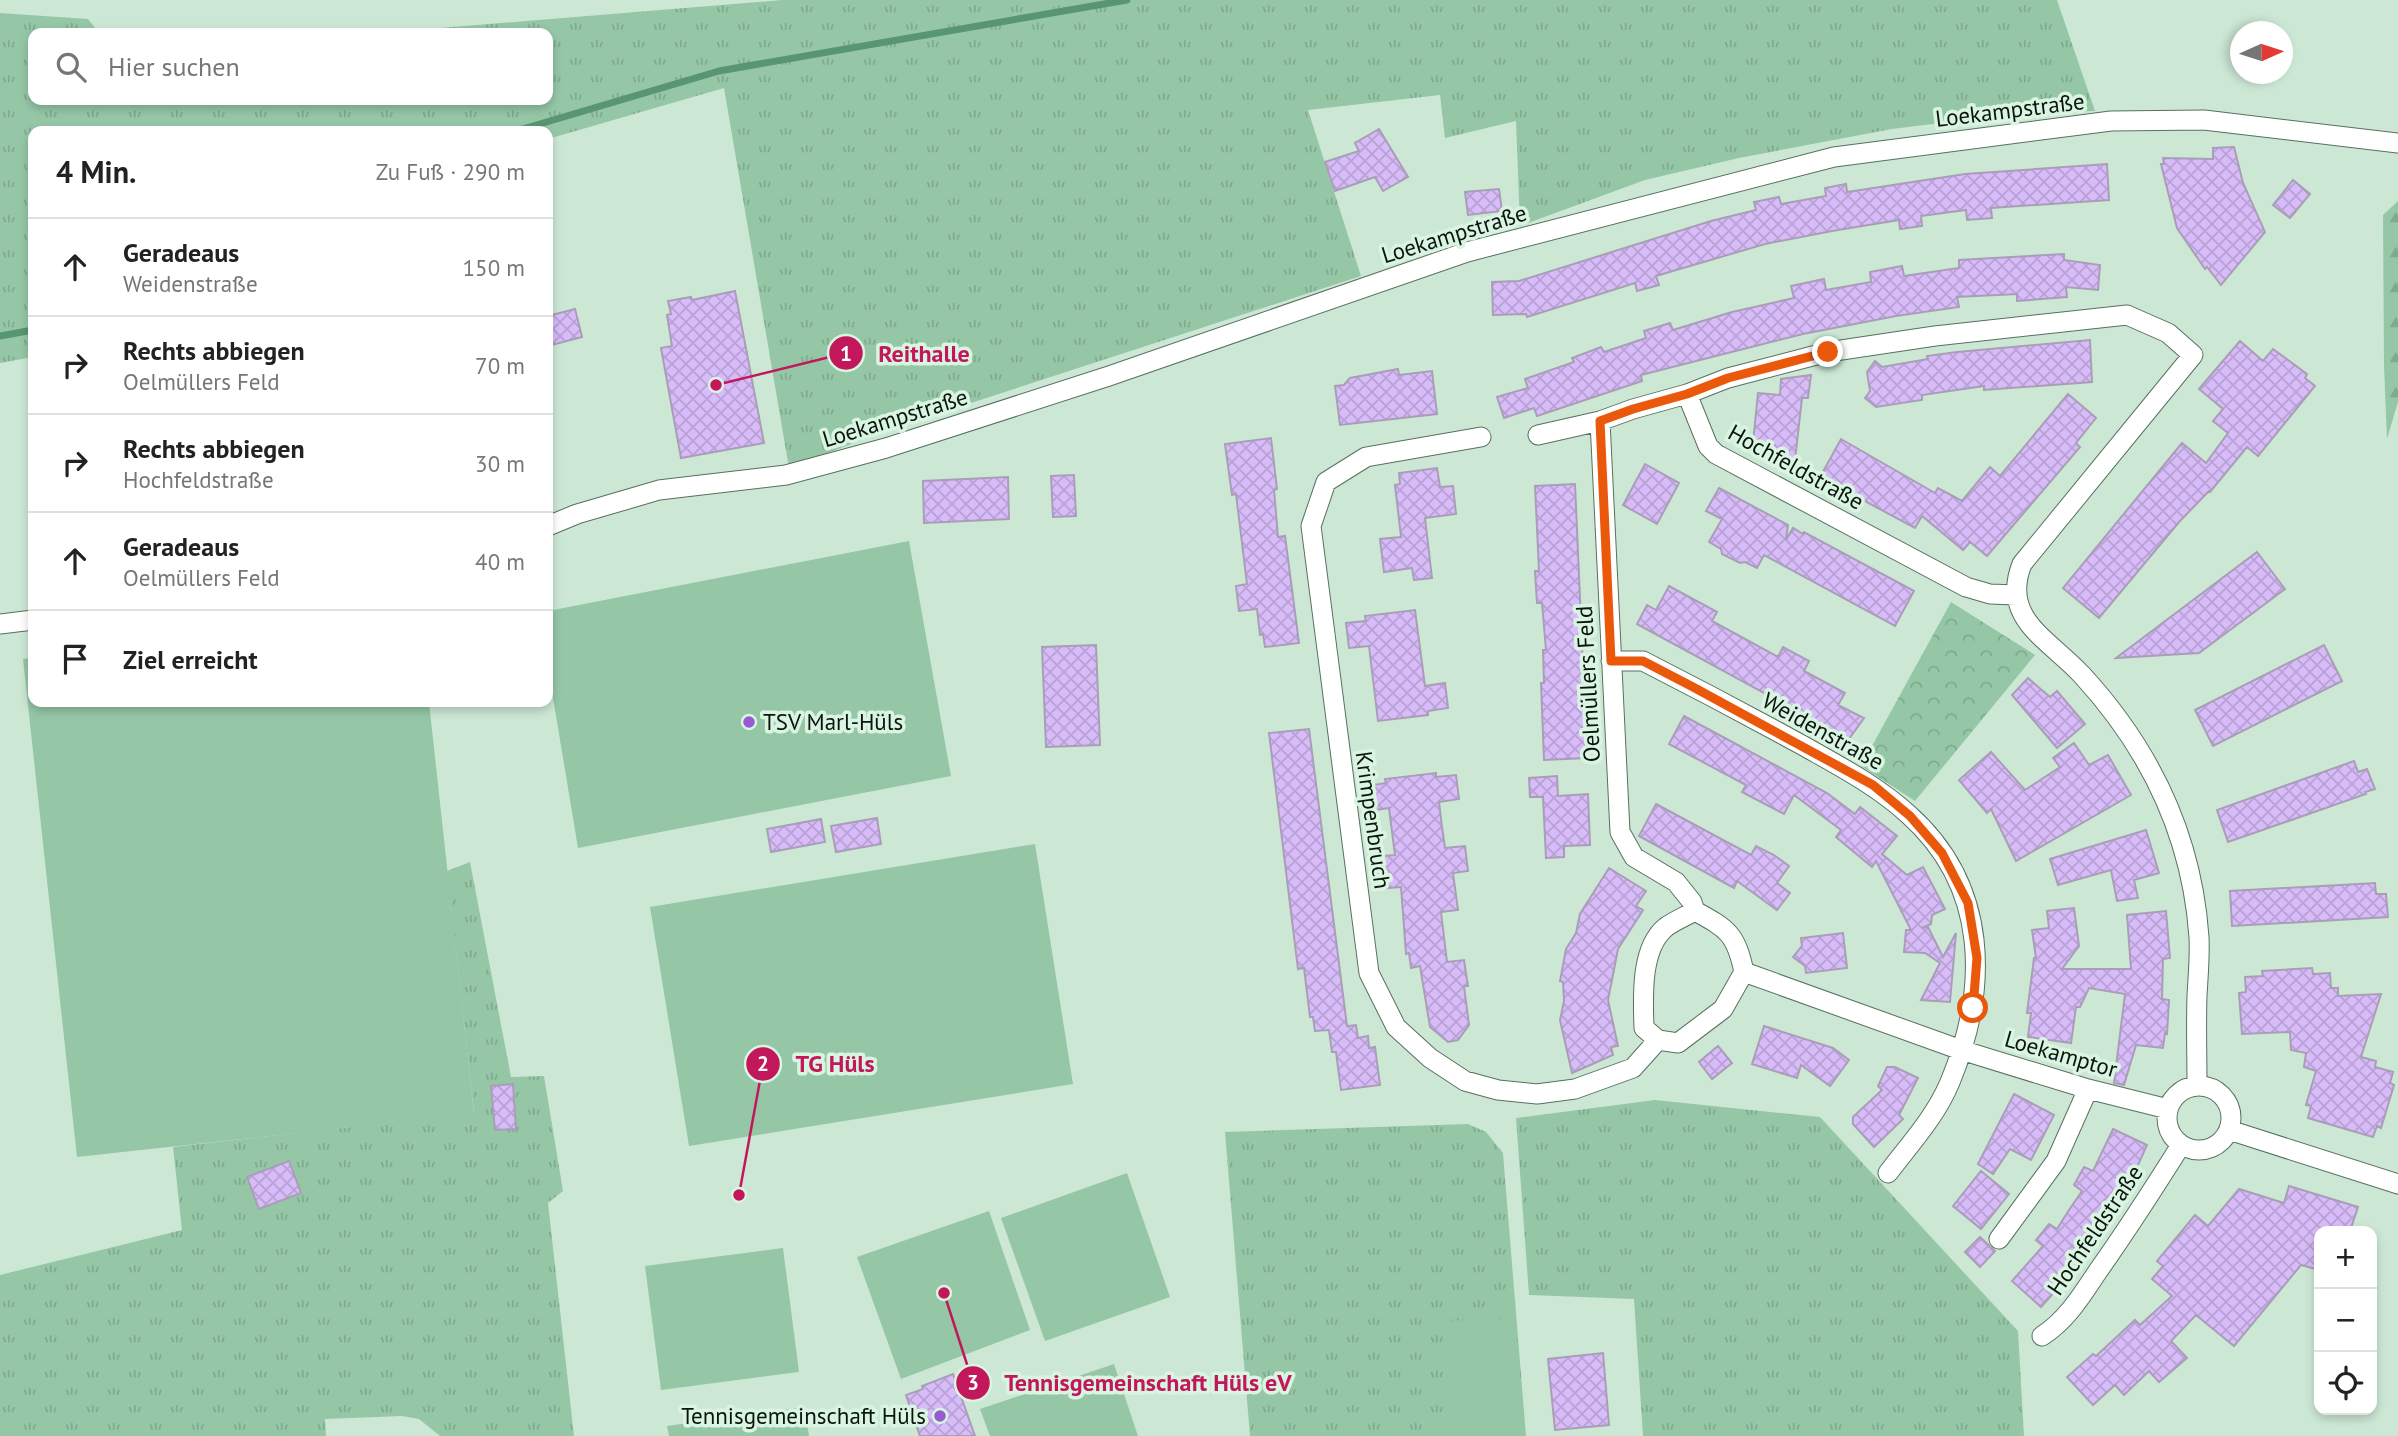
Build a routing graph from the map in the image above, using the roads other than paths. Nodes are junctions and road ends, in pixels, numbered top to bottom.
1 (2398, 143) edge
2 (1687, 394) junction
3 (1600, 421) junction
4 (1538, 435) dead end
5 (1481, 438) dead end
6 (553, 524) edge
7 (2016, 595) junction
8 (28, 621) edge
9 (0, 624) edge
10 (1611, 661) junction
11 (1695, 911) junction
12 (1744, 972) junction
13 (1658, 1040) junction
14 (1961, 1050) junction
15 (2197, 1086) junction
16 (2088, 1088) junction
17 (2168, 1109) junction
18 (2229, 1130) junction
19 (2180, 1145) junction
20 (1888, 1173) dead end
21 (2398, 1184) edge
22 (1999, 1239) dead end
23 (2042, 1336) dead end

1 - 6 street, Loekampstraße
2 - 3 street
2 - 7 street, Hochfeldstraße
2 - 7 street
3 - 4 street
3 - 10 street, Oelmüllers Feld
5 - 13 street, Krimpenbruch
7 - 15 street
8 - 9 street
10 - 11 street, Oelmüllers Feld
10 - 14 street, Weidenstraße
11 - 12 street
11 - 13 street
12 - 13 street
12 - 14 street, Loekamptor
14 - 16 street, Loekamptor
14 - 20 street, Weidenstraße
15 - 17 street
15 - 18 street
16 - 17 street, Loekamptor
16 - 22 street
17 - 19 street
18 - 19 street
18 - 21 street
19 - 23 street, Hochfeldstraße

